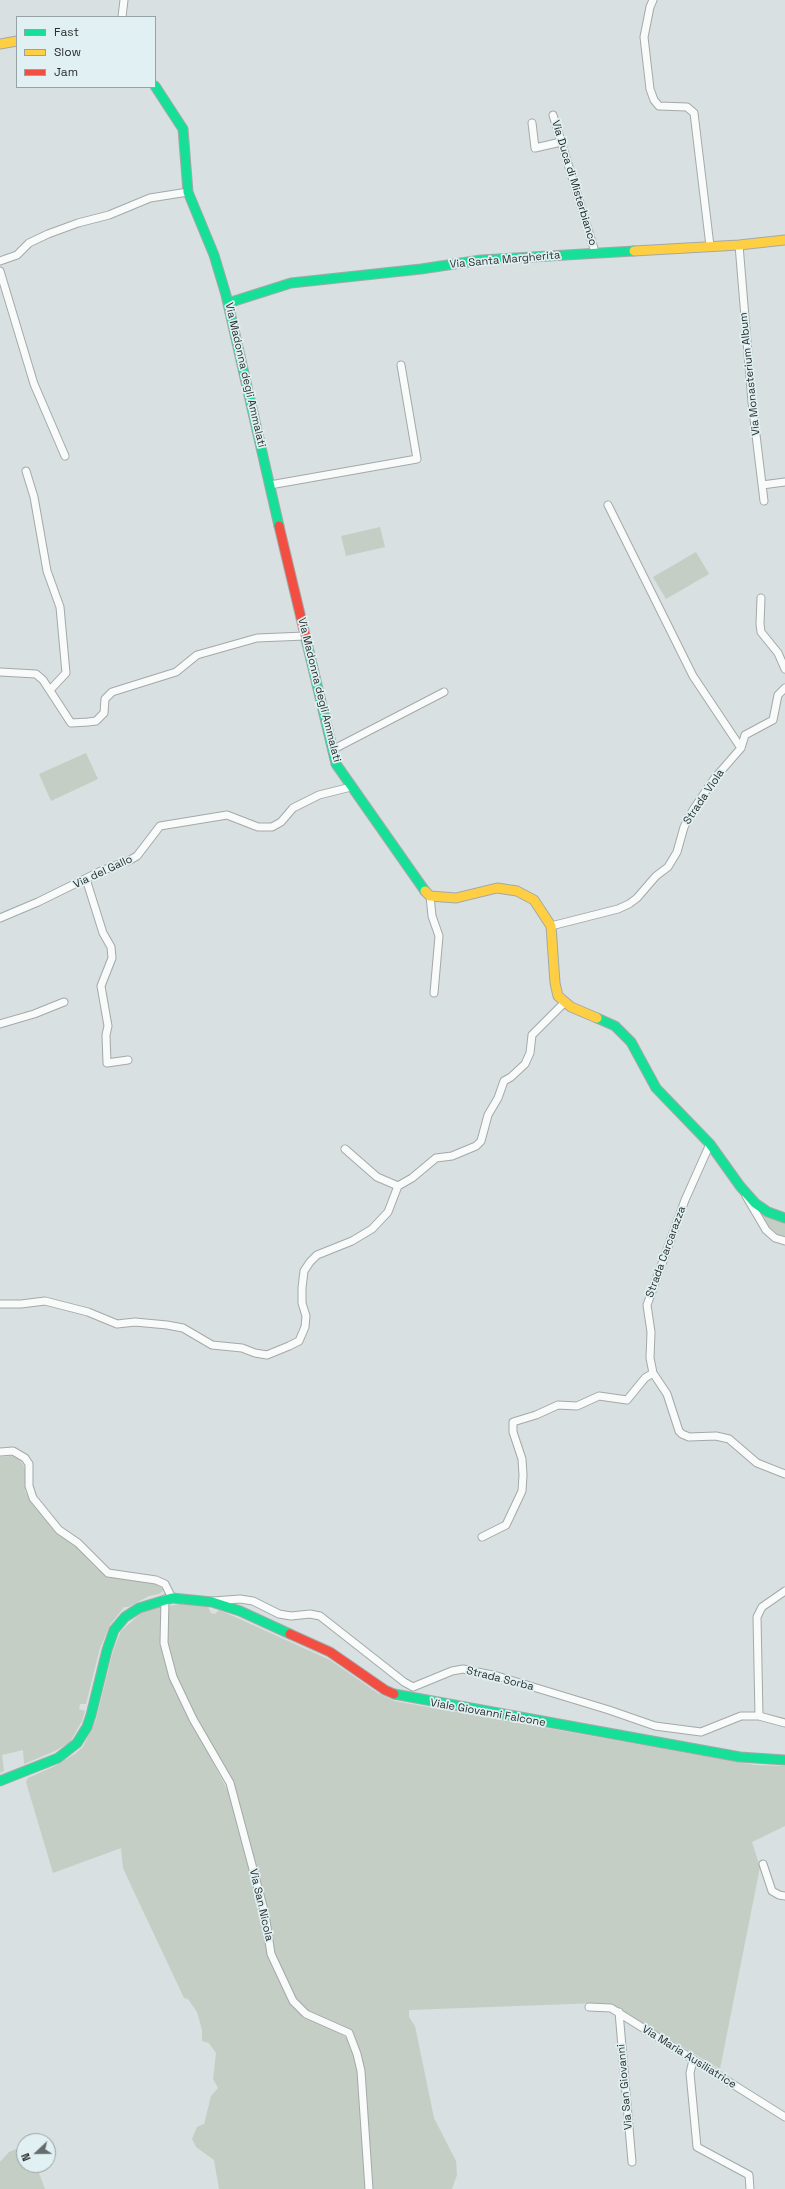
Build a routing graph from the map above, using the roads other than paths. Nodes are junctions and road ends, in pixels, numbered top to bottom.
1 (124, 0) edge
2 (653, 0) edge
3 (122, 16) edge
4 (16, 41) edge
5 (0, 44) edge
6 (156, 87) edge
7 (552, 115) dead end
8 (532, 123) dead end
9 (561, 142) junction
10 (188, 192) junction
11 (785, 240) edge
12 (738, 245) junction
13 (710, 246) junction
14 (595, 252) junction
15 (0, 261) edge
16 (0, 271) edge
17 (228, 303) junction
18 (401, 365) dead end
19 (65, 456) dead end
20 (26, 471) dead end
21 (785, 482) edge
22 (270, 485) junction
23 (762, 485) junction
24 (764, 501) dead end
25 (608, 505) dead end
26 (761, 598) dead end
27 (305, 636) junction
28 (785, 669) edge
29 (0, 672) edge
30 (785, 688) edge
31 (50, 690) junction
32 (444, 692) dead end
33 (741, 748) junction
34 (332, 750) junction
35 (351, 787) junction
36 (86, 879) junction
37 (430, 896) junction
38 (0, 918) edge
39 (551, 926) junction
40 (434, 993) dead end
41 (64, 1002) dead end
42 (564, 1003) junction
43 (0, 1024) edge
44 (128, 1060) dead end
45 (710, 1144) junction
46 (345, 1149) dead end
47 (398, 1186) junction
48 (740, 1186) junction
49 (785, 1218) edge
50 (785, 1240) edge
51 (0, 1304) edge
52 (653, 1374) junction
53 (0, 1452) edge
54 (785, 1474) edge
55 (482, 1537) dead end
56 (785, 1591) edge
57 (169, 1599) junction
58 (212, 1602) junction
59 (759, 1716) junction
60 (785, 1723) edge
61 (785, 1760) edge
62 (0, 1782) edge
63 (763, 1864) dead end
64 (785, 1896) edge
65 (589, 2006) dead end
66 (619, 2012) junction
67 (693, 2060) junction
68 (785, 2118) edge
69 (632, 2162) dead end
70 (369, 2189) edge
71 (750, 2189) edge

1 - 3 street
2 - 13 street
4 - 5 street
6 - 10 street, Via Madonna degli Ammalati
7 - 9 street, Via Duca di Misterbianco
8 - 9 street
9 - 14 street, Via Duca di Misterbianco
10 - 15 street
10 - 17 street, Via Madonna degli Ammalati
11 - 12 street, Via Santa Margherita
12 - 13 street, Via Santa Margherita
12 - 23 street, Via Monasterium Album
13 - 14 street, Via Santa Margherita
14 - 17 street, Via Santa Margherita
16 - 19 street
17 - 22 street, Via Madonna degli Ammalati
18 - 22 street
20 - 31 street
21 - 23 street
22 - 27 street, Via Madonna degli Ammalati
23 - 24 street, Via Monasterium Album
25 - 33 street
26 - 28 street
27 - 31 street
27 - 34 street, Via Madonna degli Ammalati
29 - 31 street
30 - 33 street, Strada Viola
32 - 34 street
33 - 39 street, Strada Viola
34 - 35 street, Via Madonna degli Ammalati
35 - 36 street, Via del Gallo
35 - 37 street, Via Madonna degli Ammalati
36 - 38 street, Via del Gallo
36 - 44 street
37 - 39 street
37 - 40 street
39 - 42 street
41 - 43 street
42 - 45 street
42 - 47 street
45 - 48 street
45 - 52 street, Strada Carcarazza
46 - 47 street
47 - 51 street
48 - 49 street
48 - 50 street
52 - 54 street, Strada Carcarazza
52 - 55 street
53 - 57 street
56 - 59 street
57 - 58 street, Viale Giovanni Falcone
57 - 62 street
57 - 70 street, Via San Nicola
58 - 59 street, Strada Sorba
58 - 61 street, Viale Giovanni Falcone
59 - 60 street, Strada Sorba
63 - 64 street
65 - 66 street, Via Maria Ausiliatrice
66 - 67 street, Via Maria Ausiliatrice
66 - 69 street, Via San Giovanni
67 - 68 street, Via Maria Ausiliatrice
67 - 71 street

